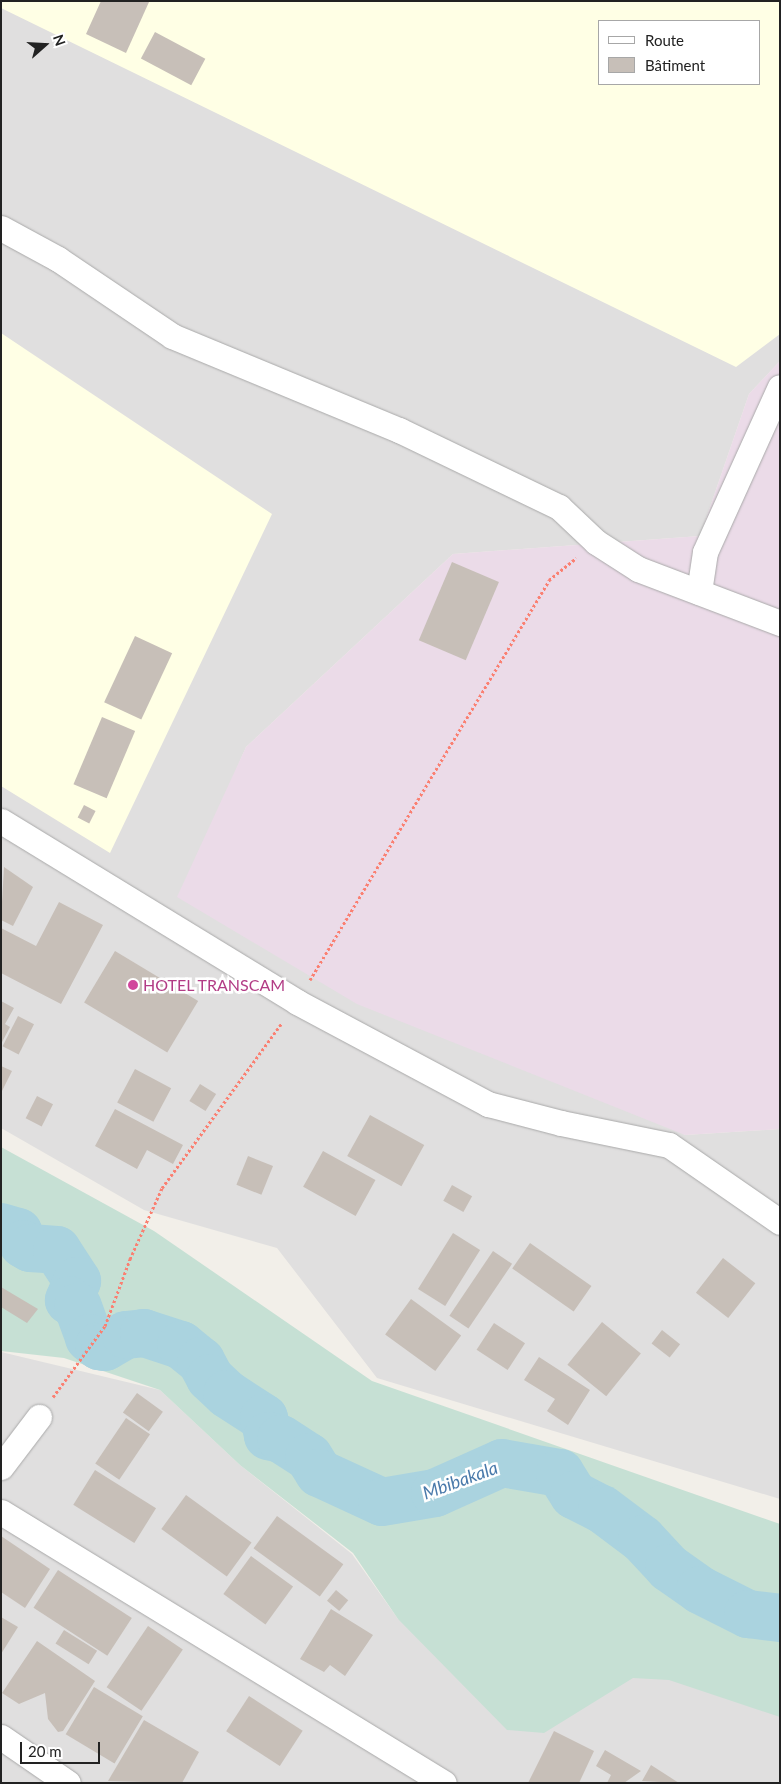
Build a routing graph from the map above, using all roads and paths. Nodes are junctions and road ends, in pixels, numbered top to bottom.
1 (1, 228) edge
2 (780, 387) edge
3 (596, 542) junction
4 (699, 592) junction
5 (780, 623) edge
6 (1, 821) edge
7 (297, 1002) junction
8 (780, 1222) edge
9 (39, 1417) joint
10 (1, 1467) edge
11 (1, 1512) edge
12 (1, 1738) edge
13 (68, 1783) edge
14 (444, 1783) edge

1 - 3 street
2 - 4 street
3 - 4 street
3 - 7 path
4 - 5 street
6 - 7 street
7 - 8 street
7 - 9 path
9 - 10 street
11 - 14 street
12 - 13 street

